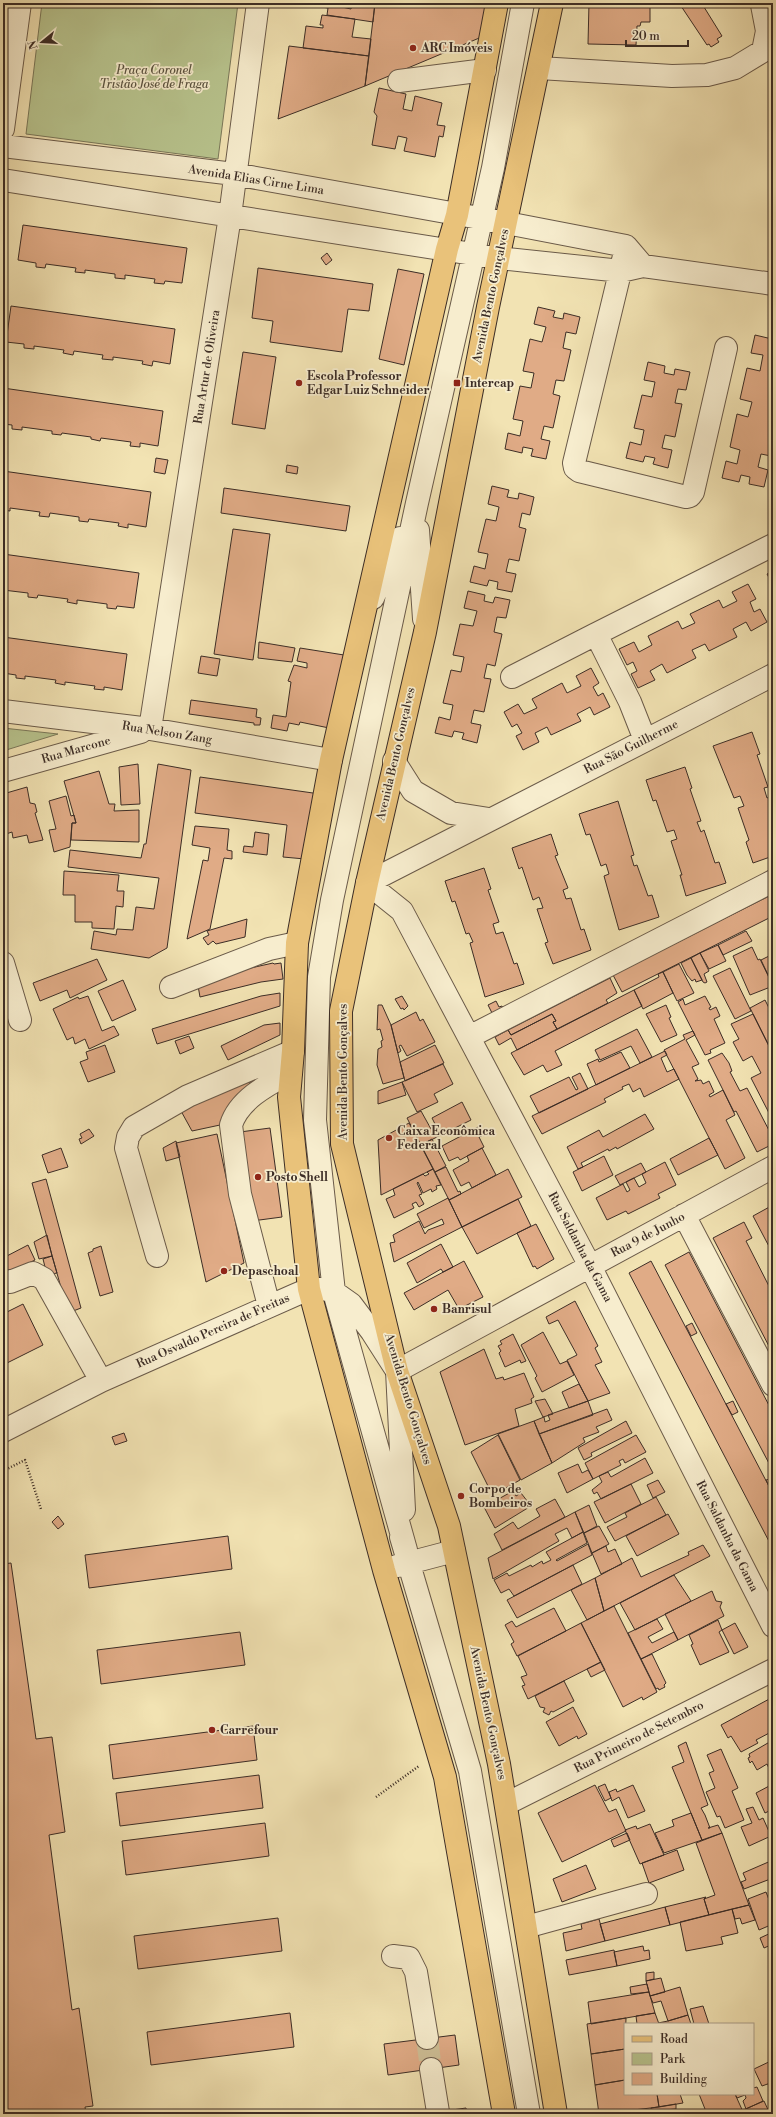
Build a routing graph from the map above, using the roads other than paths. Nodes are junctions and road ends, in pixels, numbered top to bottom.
1 (20, 3) edge
2 (258, 3) edge
3 (497, 3) edge
4 (522, 3) edge
5 (552, 3) edge
6 (762, 5) dead end
7 (539, 68) junction
8 (485, 70) junction
9 (399, 81) dead end
10 (3, 129) edge
11 (3, 146) edge
12 (234, 174) junction
13 (3, 180) edge
14 (457, 215) junction
15 (230, 216) junction
16 (480, 219) junction
17 (507, 223) junction
18 (626, 246) junction
19 (447, 249) junction
20 (474, 254) junction
21 (498, 258) junction
22 (644, 266) junction
23 (621, 270) junction
24 (773, 284) edge
25 (726, 348) dead end
26 (417, 503) junction
27 (773, 545) edge
28 (363, 620) junction
29 (425, 632) junction
30 (596, 634) junction
31 (773, 676) edge
32 (512, 677) dead end
33 (3, 711) edge
34 (150, 730) junction
35 (645, 740) junction
36 (331, 760) junction
37 (394, 761) junction
38 (3, 771) edge
39 (489, 819) junction
40 (773, 881) edge
41 (367, 883) junction
42 (297, 943) junction
43 (3, 963) edge
44 (171, 987) dead end
45 (20, 1020) dead end
46 (469, 1037) junction
47 (292, 1062) junction
48 (773, 1167) edge
49 (684, 1216) junction
50 (157, 1256) dead end
51 (590, 1266) junction
52 (3, 1281) edge
53 (309, 1288) junction
54 (334, 1292) junction
55 (269, 1306) junction
56 (397, 1371) junction
57 (101, 1381) junction
58 (773, 1385) edge
59 (3, 1431) edge
60 (454, 1551) junction
61 (408, 1556) junction
62 (384, 1570) junction
63 (773, 1626) edge
64 (773, 1670) edge
65 (506, 1804) junction
66 (646, 1894) dead end
67 (526, 1927) junction
68 (393, 1956) dead end
69 (512, 2014) junction
70 (427, 2038) tunnel mouth
71 (431, 2069) tunnel mouth
72 (555, 2109) edge
73 (438, 2112) dead end
74 (504, 2113) edge
75 (529, 2114) edge

1 - 10 street
2 - 12 street, Rua Artur de Oliveira
3 - 8 main road
4 - 16 street
5 - 7 main road, Avenida Bento Gonçalves
6 - 7 street
7 - 17 main road, Avenida Bento Gonçalves
8 - 9 street
8 - 14 main road
11 - 12 street, Avenida Elias Cirne Lima
12 - 14 street, Avenida Elias Cirne Lima
12 - 15 street, Rua Artur de Oliveira
13 - 15 street
14 - 16 street, Avenida Elias Cirne Lima
14 - 19 main road
15 - 19 street
15 - 34 street, Rua Artur de Oliveira
16 - 17 street, Avenida Elias Cirne Lima
16 - 20 street
17 - 18 street, Avenida Elias Cirne Lima
17 - 21 main road, Avenida Bento Gonçalves
18 - 22 street
18 - 23 street
19 - 20 street
19 - 28 main road
20 - 21 street
20 - 26 street
21 - 23 street
21 - 29 main road, Avenida Bento Gonçalves
22 - 23 street
22 - 24 street
23 - 25 street
26 - 28 street
26 - 29 street
26 - 54 street
27 - 30 street
28 - 36 main road
29 - 37 main road, Avenida Bento Gonçalves
30 - 32 street
30 - 35 street
31 - 35 street, Rua São Guilherme
33 - 34 street, Rua Nelson Zang
34 - 36 street, Rua Nelson Zang
34 - 38 street, Rua Marcone
35 - 39 street, Rua São Guilherme
36 - 42 main road
37 - 39 street
37 - 41 main road, Avenida Bento Gonçalves
39 - 41 street, Rua São Guilherme
40 - 46 street
41 - 46 street, Rua Saldanha da Gama
41 - 56 main road, Avenida Bento Gonçalves
42 - 44 street
42 - 47 main road
43 - 45 street
46 - 51 street, Rua Saldanha da Gama
47 - 50 street
47 - 53 main road
47 - 55 street
48 - 49 street, Rua 9 de Junho
49 - 51 street, Rua 9 de Junho
49 - 58 street
51 - 56 street, Rua 9 de Junho
51 - 63 street, Rua Saldanha da Gama
52 - 57 street
53 - 54 street
53 - 55 street, Rua Osvaldo Pereira de Freitas
53 - 61 street
53 - 62 main road
54 - 56 street
54 - 61 street
55 - 57 street, Rua Osvaldo Pereira de Freitas
56 - 60 main road, Avenida Bento Gonçalves
56 - 61 street
57 - 59 street, Rua Osvaldo Pereira de Freitas
60 - 61 street
60 - 65 main road, Avenida Bento Gonçalves
61 - 62 street
61 - 69 street
62 - 74 main road
64 - 65 street, Rua Primeiro de Setembro
65 - 67 main road, Avenida Bento Gonçalves
66 - 67 street
67 - 72 main road, Avenida Bento Gonçalves
68 - 70 street
69 - 72 street
69 - 74 street
69 - 75 street
71 - 73 street

